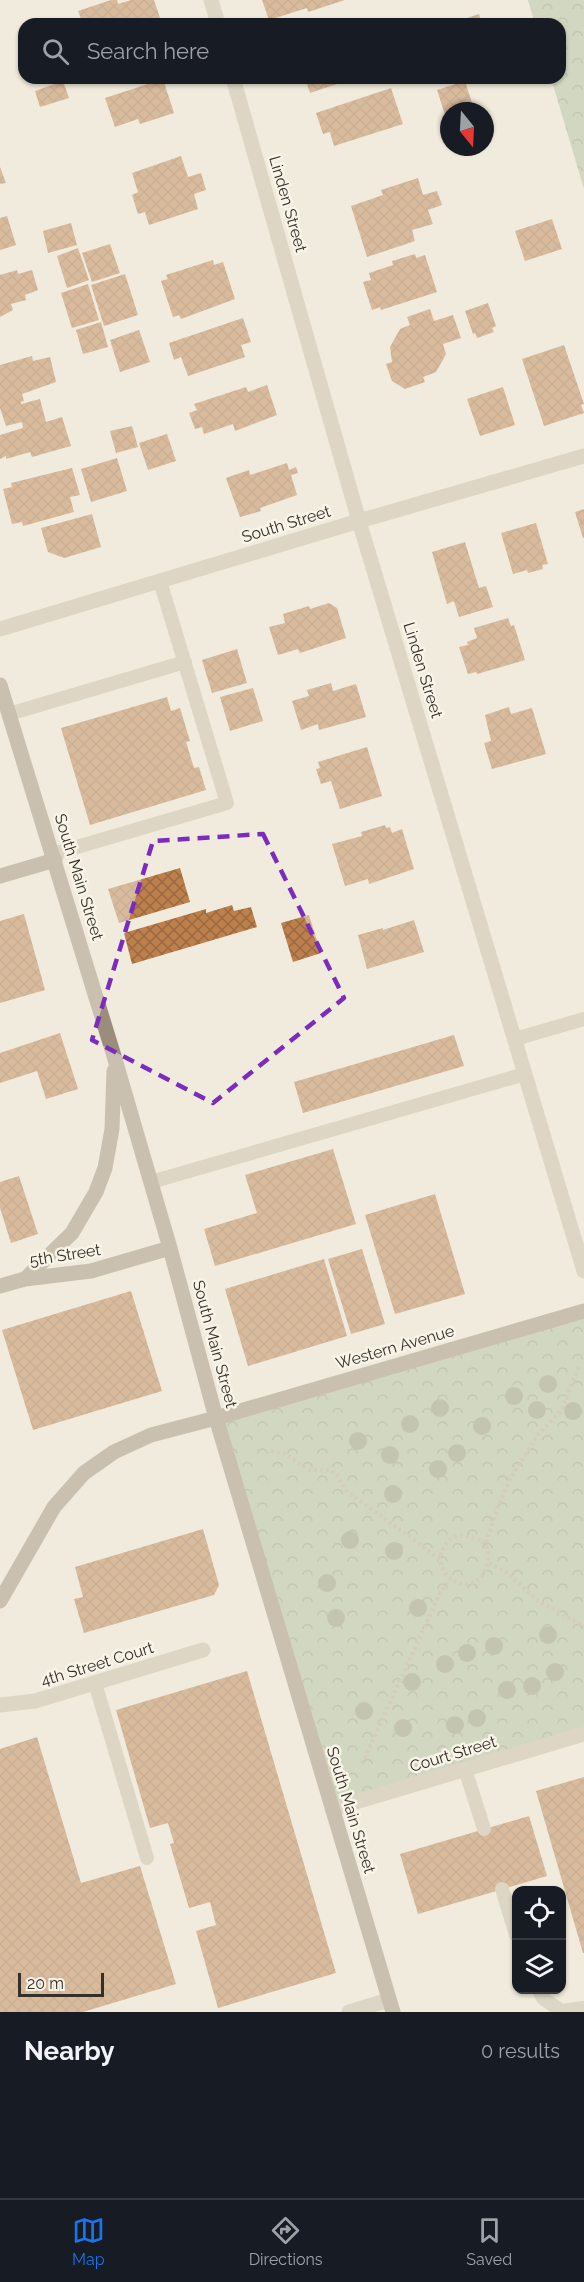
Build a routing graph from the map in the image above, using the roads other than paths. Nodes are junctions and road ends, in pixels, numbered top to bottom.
1 (211, 0) edge
2 (216, 18) edge
3 (235, 84) edge
4 (584, 456) edge
5 (359, 521) junction
6 (160, 581) junction
7 (0, 629) edge
8 (185, 662) junction
9 (0, 686) edge
10 (9, 714) junction
11 (54, 857) junction
12 (0, 876) edge
13 (584, 1019) edge
14 (514, 1039) junction
15 (114, 1056) junction
16 (525, 1074) junction
17 (151, 1182) junction
18 (170, 1248) junction
19 (584, 1271) edge
20 (25, 1279) junction
21 (0, 1286) edge
22 (584, 1311) edge
23 (216, 1418) junction
24 (0, 1601) edge
25 (203, 1650) dead end
26 (95, 1683) junction
27 (0, 1705) edge
28 (584, 1734) edge
29 (465, 1769) junction
30 (332, 1809) junction
31 (484, 1830) dead end
32 (147, 1858) dead end
33 (502, 1889) dead end
34 (512, 1922) edge
35 (541, 1994) edge
36 (391, 2006) edge
37 (584, 2008) edge
38 (349, 2012) edge

1 - 2 street
3 - 5 street, Linden Street
4 - 5 street, South Street
5 - 6 street, South Street
5 - 14 street, Linden Street
6 - 7 street, South Street
6 - 8 lane
8 - 10 lane
8 - 11 lane
9 - 10 main road, South Main Street
10 - 11 main road, South Main Street
11 - 12 main road
11 - 15 main road, South Main Street
13 - 14 lane
14 - 16 street, Linden Street
15 - 17 main road, South Main Street
15 - 20 main road
16 - 17 lane
16 - 19 street, Linden Street
17 - 18 main road, South Main Street
18 - 20 main road, 5th Street
18 - 23 main road, South Main Street
20 - 21 main road, 5th Street
22 - 23 main road, Western Avenue
23 - 24 main road, Western Avenue
23 - 30 main road, South Main Street
25 - 26 street, 4th Street Court
26 - 27 street, 4th Street Court
26 - 32 lane
28 - 29 street, Court Street
29 - 30 street, Court Street
29 - 31 lane
30 - 36 main road, South Main Street
33 - 34 lane
35 - 37 lane
36 - 38 street

